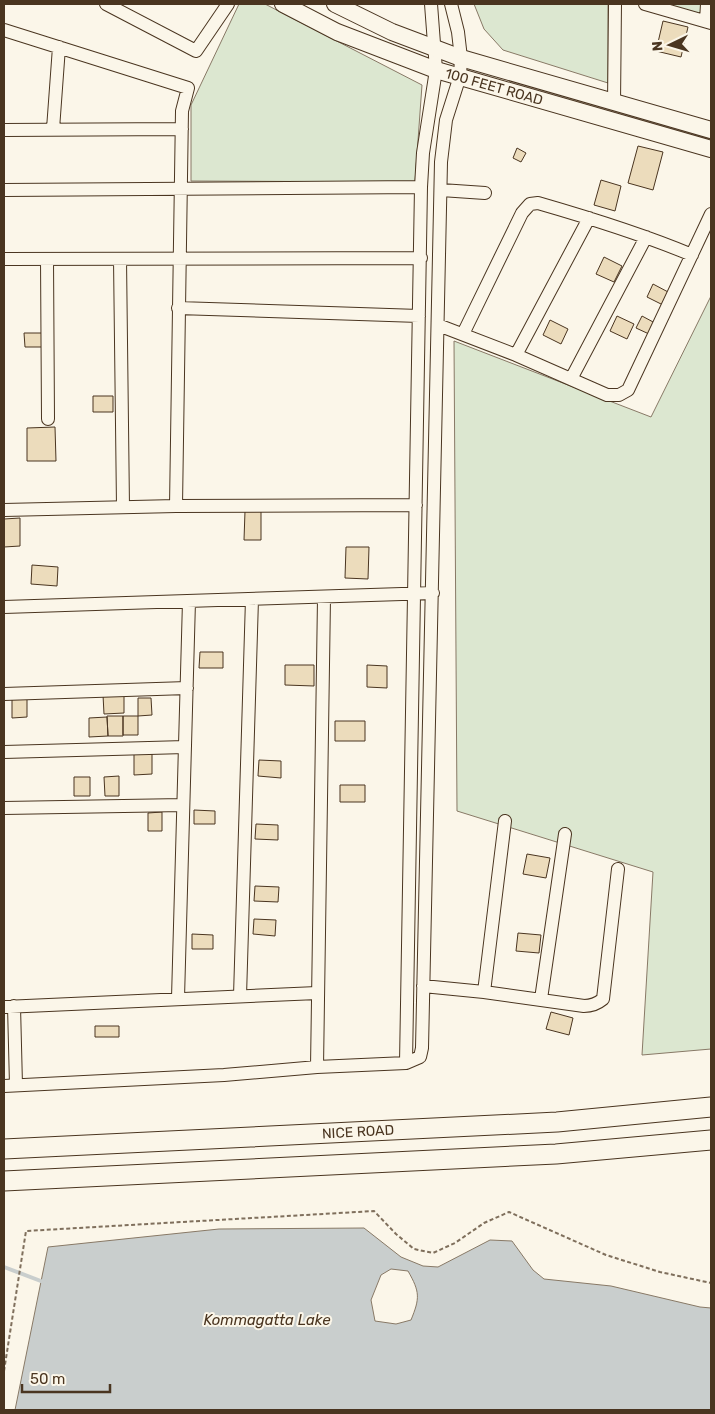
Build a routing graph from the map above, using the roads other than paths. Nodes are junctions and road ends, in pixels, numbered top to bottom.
1 (106, 4) edge
2 (228, 4) edge
3 (283, 4) edge
4 (335, 4) edge
5 (431, 4) edge
6 (451, 4) edge
7 (615, 4) edge
8 (645, 4) edge
9 (706, 4) edge
10 (709, 22) edge
11 (4, 30) edge
12 (59, 47) junction
13 (433, 47) junction
14 (461, 58) junction
15 (436, 70) junction
16 (460, 76) junction
17 (614, 103) junction
18 (53, 129) junction
19 (182, 129) junction
20 (4, 130) edge
21 (711, 130) edge
22 (711, 150) edge
23 (421, 187) junction
24 (181, 188) junction
25 (4, 190) edge
26 (441, 190) junction
27 (485, 193) dead end
28 (711, 214) edge
29 (589, 218) junction
30 (646, 237) junction
31 (692, 255) junction
32 (420, 258) junction
33 (4, 259) edge
34 (47, 259) junction
35 (120, 259) junction
36 (180, 259) junction
37 (178, 308) junction
38 (419, 316) junction
39 (438, 325) junction
40 (463, 334) junction
41 (516, 355) junction
42 (571, 379) junction
43 (48, 419) dead end
44 (416, 505) junction
45 (176, 506) junction
46 (123, 507) junction
47 (4, 510) edge
48 (432, 593) junction
49 (414, 594) junction
50 (324, 598) junction
51 (252, 600) junction
52 (189, 601) junction
53 (4, 607) edge
54 (186, 688) junction
55 (4, 694) edge
56 (185, 747) junction
57 (4, 752) edge
58 (183, 805) junction
59 (4, 808) edge
60 (505, 821) dead end
61 (565, 834) dead end
62 (618, 869) dead end
63 (423, 986) junction
64 (484, 992) junction
65 (317, 993) junction
66 (240, 996) junction
67 (178, 998) junction
68 (541, 999) junction
69 (9, 1006) edge
70 (406, 1063) junction
71 (317, 1067) junction
72 (10, 1086) edge
73 (711, 1107) edge
74 (711, 1140) edge
75 (4, 1149) edge
76 (4, 1181) edge

1 - 2 street
3 - 15 main road, 100 FEET ROAD
4 - 13 main road, 100 FEET ROAD
5 - 13 street
6 - 14 street
7 - 17 street
8 - 10 street
9 - 10 street
11 - 12 street
12 - 18 street
12 - 19 street
13 - 14 main road, 100 FEET ROAD
13 - 15 street
14 - 16 street
14 - 17 main road, 100 FEET ROAD
15 - 16 main road, 100 FEET ROAD
15 - 23 street
16 - 22 main road, 100 FEET ROAD
16 - 26 street
17 - 21 main road, 100 FEET ROAD
18 - 19 street
18 - 20 street
19 - 24 street
23 - 24 street
23 - 32 street
24 - 25 street
24 - 36 street
26 - 27 street
26 - 39 street
28 - 31 street
29 - 30 street
29 - 40 street
29 - 41 street
30 - 31 street
30 - 42 street
31 - 42 street
32 - 36 street
32 - 38 street
33 - 34 street
34 - 35 street
34 - 43 street
35 - 36 street
35 - 46 street
36 - 37 street
37 - 38 street
37 - 45 street
38 - 44 street
39 - 40 street
39 - 48 street
40 - 41 street
41 - 42 street
44 - 45 street
44 - 49 street
45 - 46 street
46 - 47 street
48 - 49 street
48 - 63 street
49 - 50 street
49 - 70 street
50 - 51 street
50 - 65 street
51 - 52 street
51 - 66 street
52 - 53 street
52 - 54 street
54 - 55 street
54 - 56 street
56 - 57 street
56 - 58 street
58 - 59 street
58 - 67 street
60 - 64 street
61 - 68 street
62 - 68 street
63 - 64 street
63 - 70 street
64 - 68 street
65 - 66 street
65 - 71 street
66 - 67 street
67 - 69 street
69 - 72 street
70 - 71 street
71 - 72 street
73 - 75 highway, NICE ROAD
74 - 76 highway

